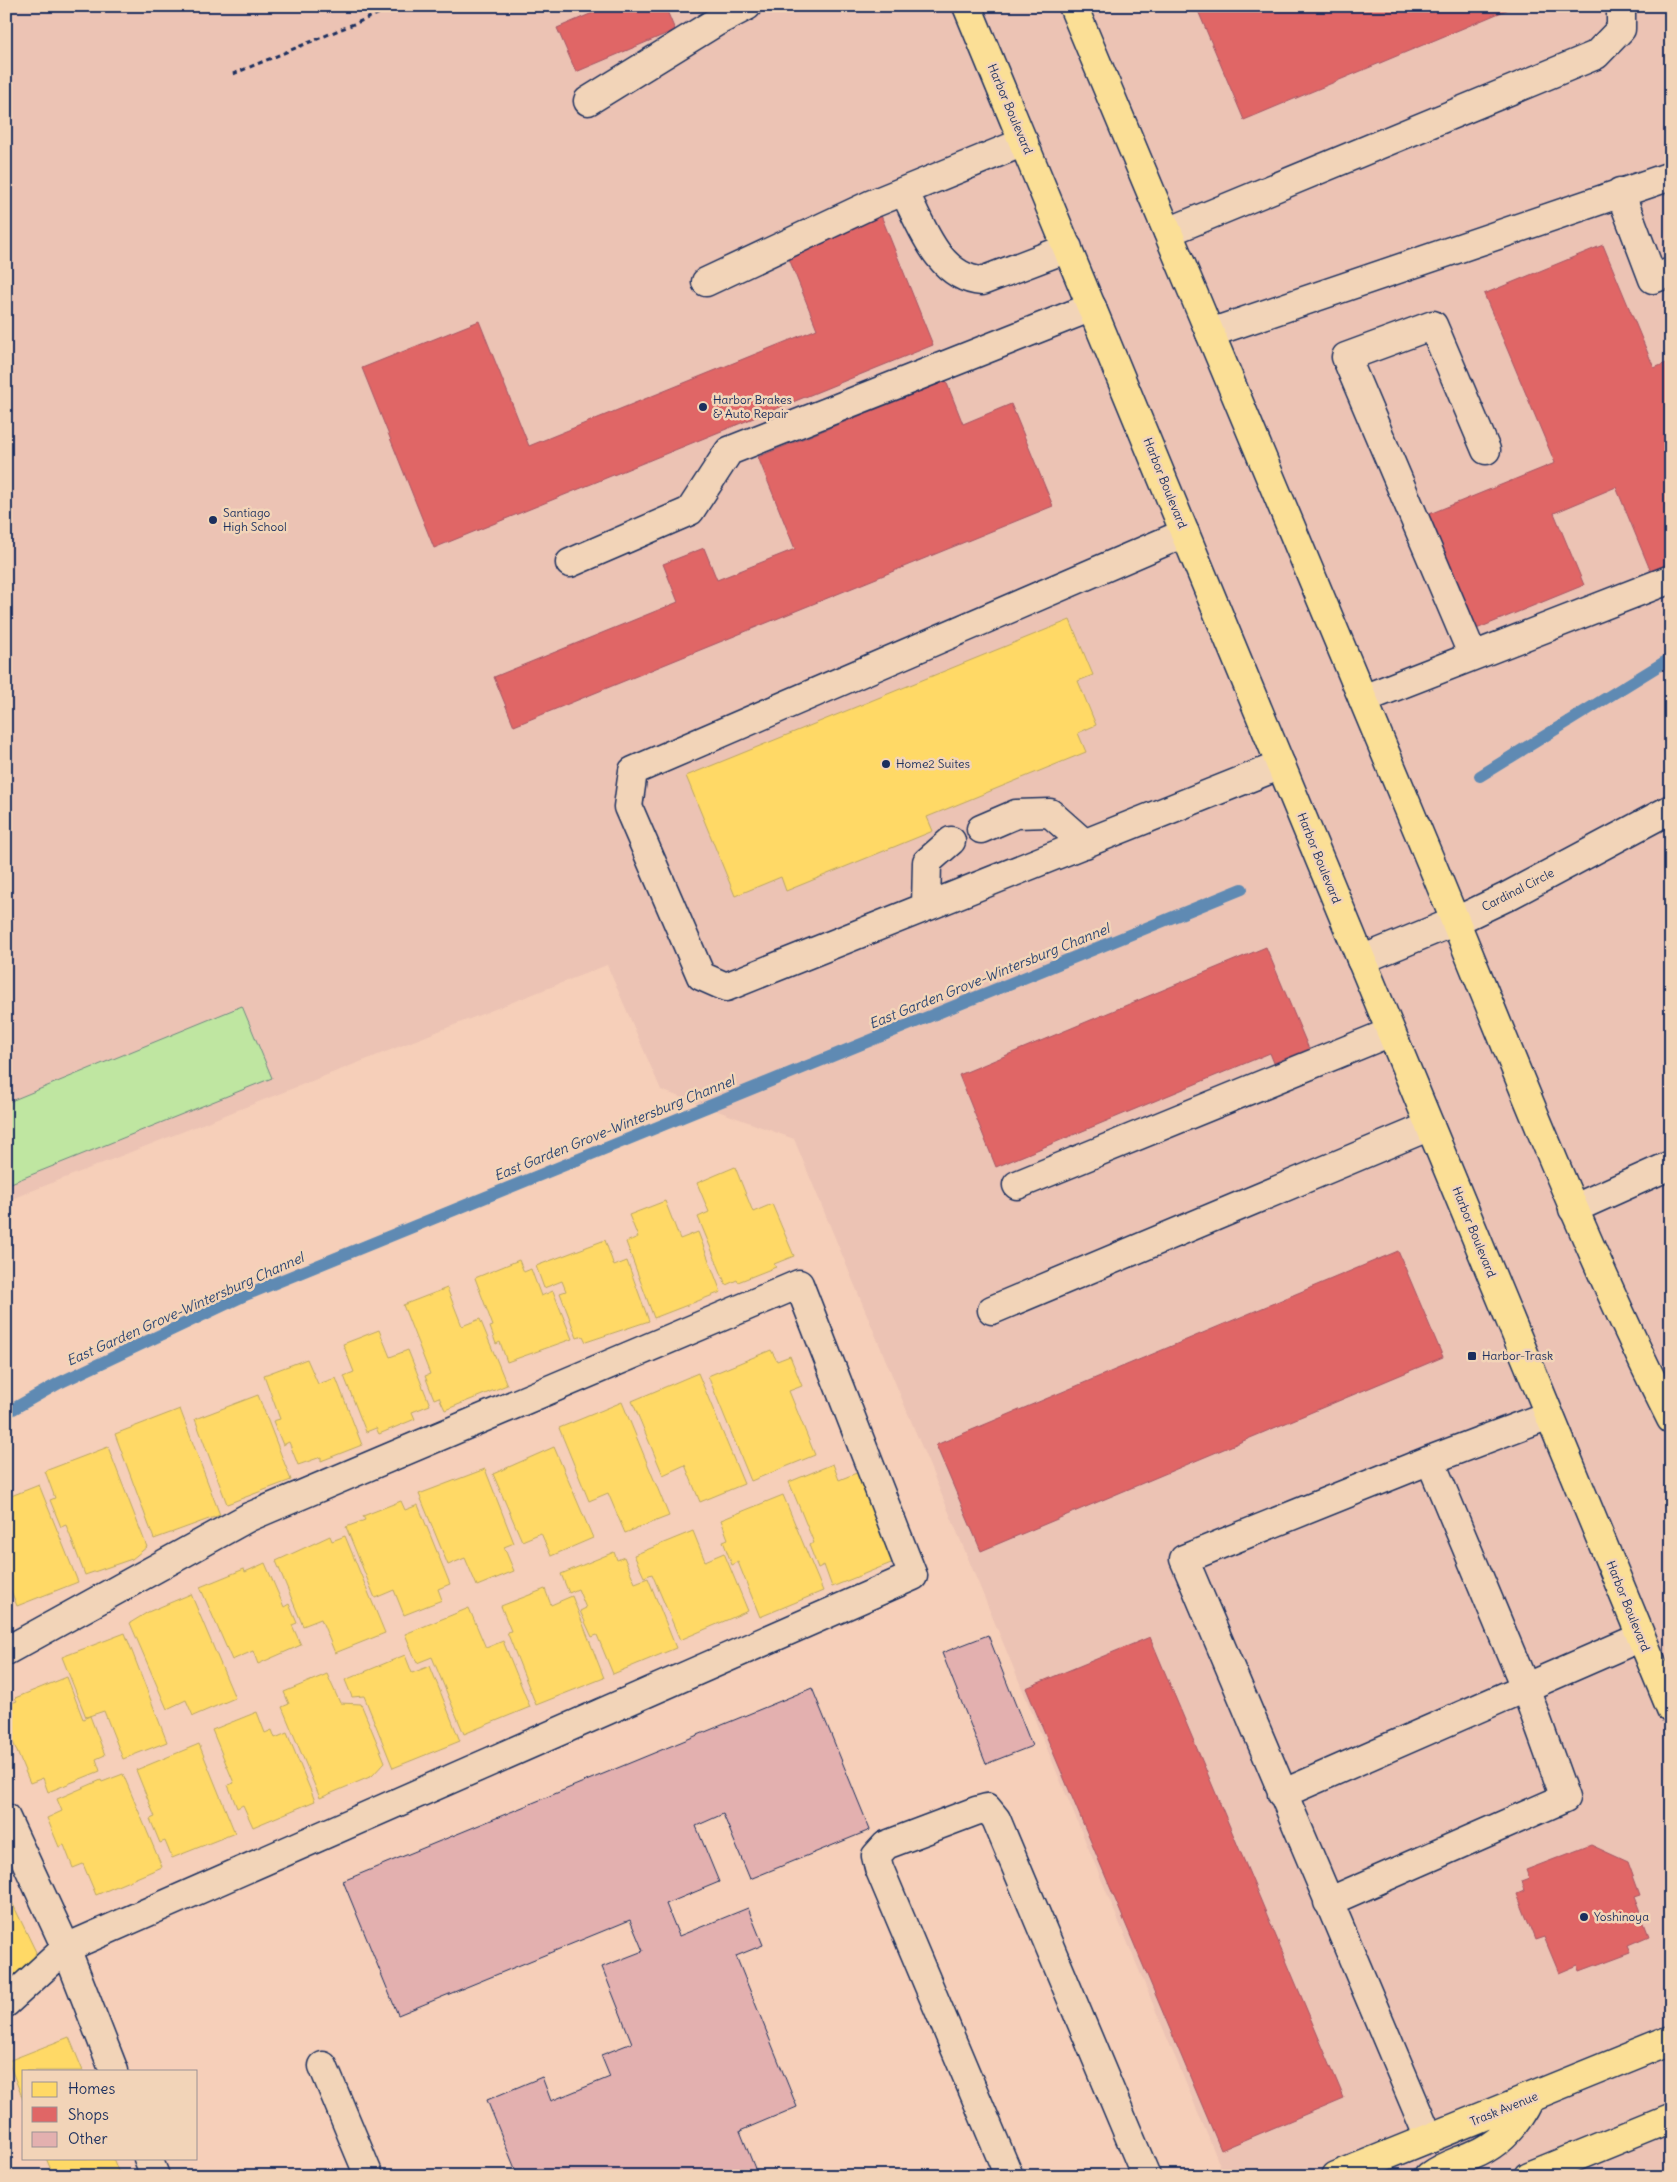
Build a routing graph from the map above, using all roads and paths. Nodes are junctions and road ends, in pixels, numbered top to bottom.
1 (398, 6) edge
2 (747, 6) edge
3 (967, 6) edge
4 (1073, 6) edge
5 (1621, 6) edge
6 (233, 74) dead end
7 (588, 101) dead end
8 (1024, 142) junction
9 (1671, 176) edge
10 (904, 190) junction
11 (1620, 192) junction
12 (1168, 232) junction
13 (1068, 248) junction
14 (1671, 272) edge
15 (706, 282) dead end
16 (1092, 307) junction
17 (1210, 332) junction
18 (1486, 450) dead end
19 (1185, 533) junction
20 (570, 563) dead end
21 (1671, 579) edge
22 (1473, 656) junction
23 (1363, 699) junction
24 (1281, 765) junction
25 (1671, 809) edge
26 (981, 829) dead end
27 (950, 841) dead end
28 (1085, 844) junction
29 (926, 906) junction
30 (1456, 921) junction
31 (1361, 960) junction
32 (1391, 1032) junction
33 (1430, 1126) junction
34 (1671, 1165) edge
35 (1018, 1185) dead end
36 (1573, 1209) junction
37 (992, 1310) dead end
38 (1663, 1386) edge
39 (1549, 1415) junction
40 (1671, 1419) edge
41 (1430, 1460) junction
42 (1641, 1637) junction
43 (6, 1651) edge
44 (1525, 1687) junction
45 (1671, 1709) edge
46 (1282, 1794) junction
47 (6, 1818) edge
48 (1328, 1902) junction
49 (66, 1948) junction
50 (6, 2003) edge
51 (1671, 2040) edge
52 (323, 2066) dead end
53 (114, 2070) edge
54 (1530, 2098) junction
55 (1671, 2118) edge
56 (1429, 2138) junction
57 (149, 2160) edge
58 (155, 2176) edge
59 (369, 2176) edge
60 (1009, 2176) edge
61 (1146, 2176) edge
62 (1336, 2176) edge
63 (1429, 2176) edge
64 (1529, 2176) edge

1 - 6 path
2 - 7 street
3 - 8 main road, Harbor Boulevard
4 - 12 main road
5 - 12 street
8 - 10 street
8 - 13 main road, Harbor Boulevard
9 - 11 street
10 - 13 street
10 - 15 street
11 - 14 street
11 - 17 street
12 - 17 main road
13 - 16 main road, Harbor Boulevard
16 - 19 main road, Harbor Boulevard
16 - 20 street
17 - 23 main road
18 - 22 street
19 - 24 main road, Harbor Boulevard
19 - 29 street
21 - 22 street
22 - 23 street
23 - 30 main road
24 - 28 street
24 - 31 main road, Harbor Boulevard
25 - 30 street, Cardinal Circle
26 - 28 street
27 - 29 street
28 - 29 street
30 - 31 street, Cardinal Circle
30 - 36 main road
31 - 32 main road, Harbor Boulevard
32 - 33 main road, Harbor Boulevard
32 - 35 street
33 - 37 street
33 - 39 main road, Harbor Boulevard
34 - 36 street
36 - 38 main road
38 - 40 main road
39 - 41 street
39 - 42 main road, Harbor Boulevard
41 - 44 street
41 - 46 street
42 - 44 street
42 - 45 main road, Harbor Boulevard
43 - 49 street
44 - 46 street
44 - 48 street
46 - 48 street
47 - 49 street
48 - 56 street
49 - 50 street
49 - 53 street
51 - 54 main road, Trask Avenue
52 - 59 street
54 - 56 main road, Trask Avenue
54 - 63 main road
55 - 64 main road
56 - 62 main road, Trask Avenue
57 - 58 street
60 - 61 street

